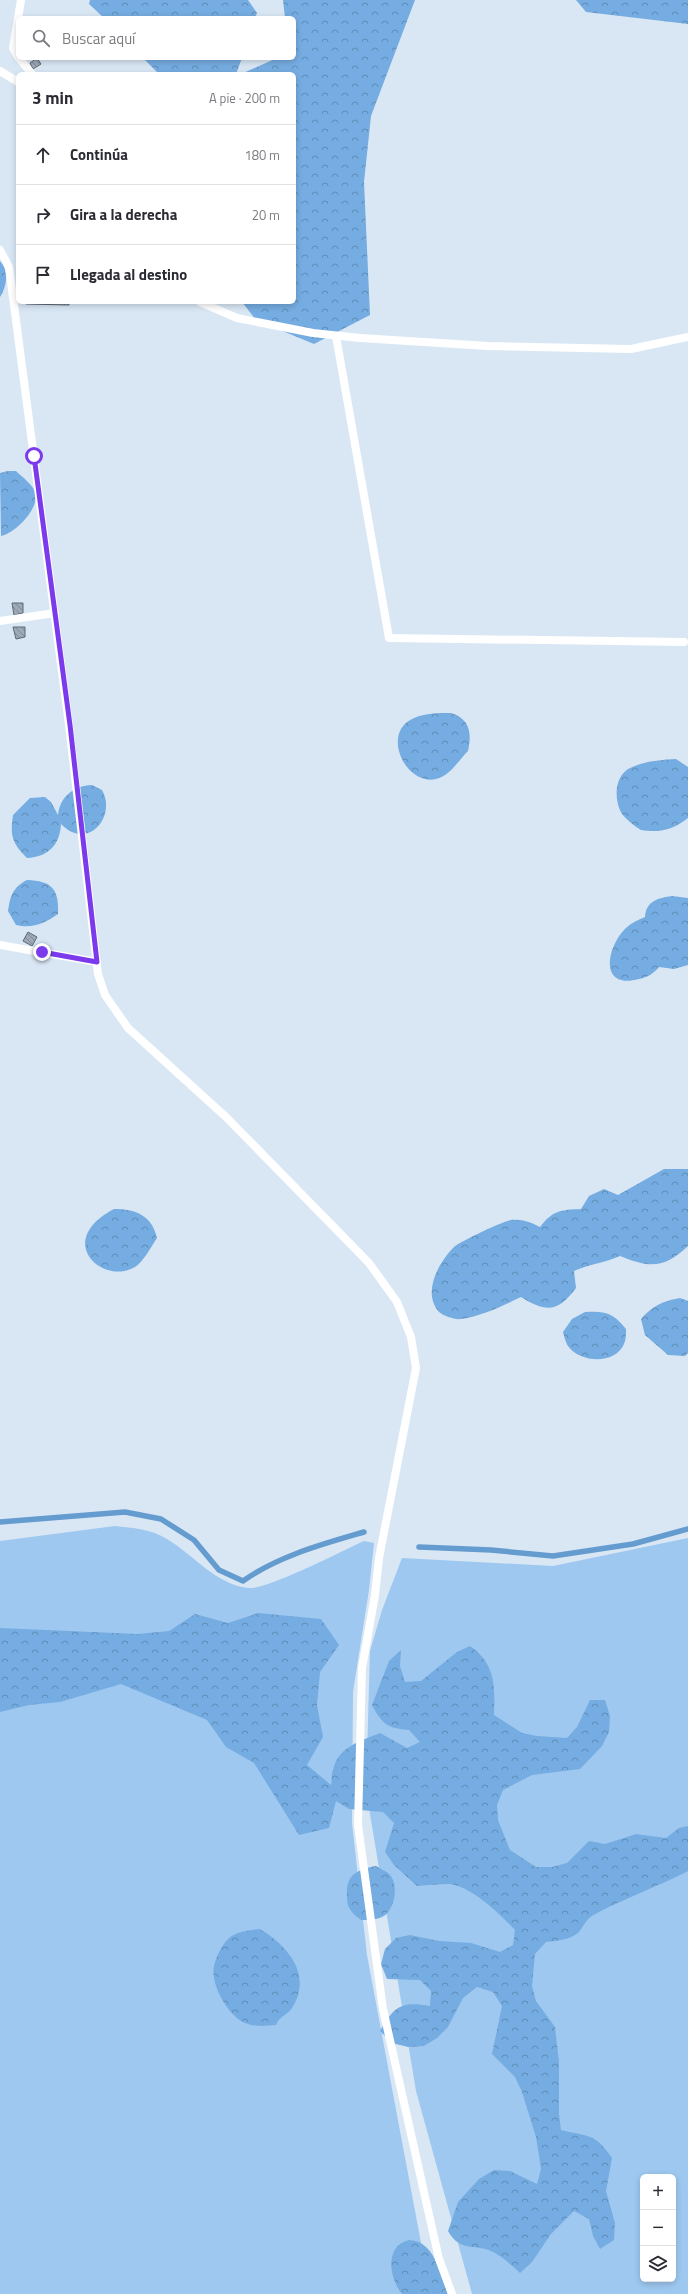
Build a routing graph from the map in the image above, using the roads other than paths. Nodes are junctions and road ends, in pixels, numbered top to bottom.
1 (20, 0) edge
2 (18, 16) edge
3 (16, 27) edge
4 (16, 52) edge
5 (21, 60) edge
6 (0, 71) edge
7 (30, 72) edge
8 (16, 81) edge
9 (0, 250) edge
10 (205, 304) edge
11 (336, 336) junction
12 (688, 337) edge
13 (55, 613) junction
14 (0, 621) edge
15 (684, 642) dead end
16 (0, 945) edge
17 (97, 962) junction
18 (452, 2294) edge

1 - 2 lane
3 - 4 lane
5 - 7 lane
6 - 8 lane
9 - 13 lane
10 - 11 lane
11 - 12 lane
11 - 15 lane
13 - 14 lane
13 - 17 lane
16 - 17 lane
17 - 18 lane

